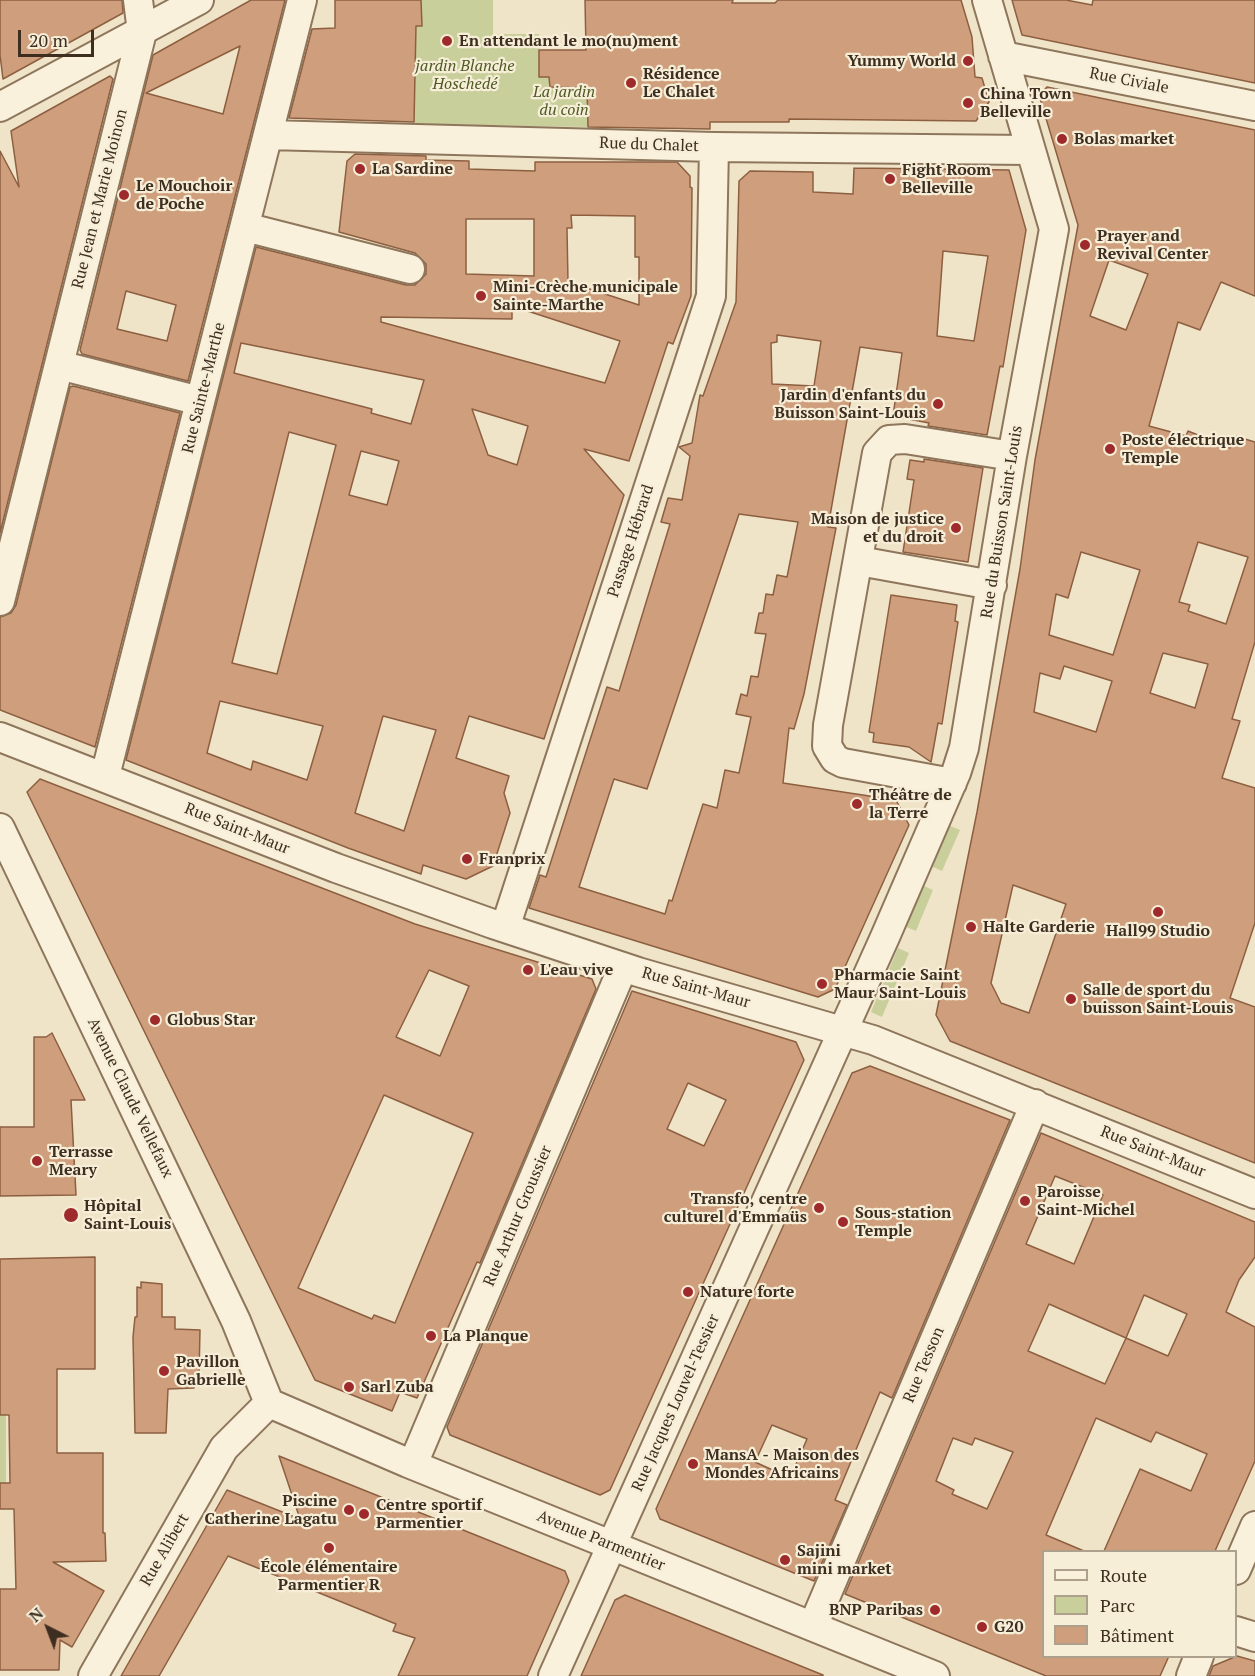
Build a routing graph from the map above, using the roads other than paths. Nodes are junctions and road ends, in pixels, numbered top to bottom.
1 (138, 0) edge
2 (199, 0) edge
3 (302, 0) edge
4 (987, 0) edge
5 (142, 32) junction
6 (1003, 56) junction
7 (1255, 106) edge
8 (0, 107) edge
9 (268, 135) junction
10 (714, 147) junction
11 (1029, 150) junction
12 (244, 227) junction
13 (410, 268) dead end
14 (59, 365) junction
15 (200, 401) junction
16 (1012, 456) junction
17 (859, 561) junction
18 (992, 585) junction
19 (0, 601) edge
20 (0, 737) edge
21 (105, 776) junction
22 (952, 783) junction
23 (0, 828) edge
24 (505, 928) junction
25 (623, 967) junction
26 (843, 1030) junction
27 (1035, 1104) junction
28 (1255, 1194) edge
29 (269, 1403) junction
30 (413, 1464) junction
31 (1255, 1526) edge
32 (612, 1545) junction
33 (1237, 1568) edge
34 (813, 1626) junction
35 (1237, 1631) edge
36 (1255, 1637) edge
37 (1198, 1658) edge
38 (93, 1676) edge
39 (553, 1676) edge
40 (935, 1676) edge
41 (1191, 1676) edge

1 - 5 street
2 - 5 street
3 - 9 street, Rue Sainte-Marthe
4 - 6 street, Rue du Buisson Saint-Louis
5 - 8 street
5 - 14 street, Rue Jean et Marie Moinon
6 - 7 street, Rue Civiale
6 - 11 street, Rue du Buisson Saint-Louis
9 - 10 street, Rue du Chalet
9 - 12 street, Rue Sainte-Marthe
10 - 11 street, Rue du Chalet
10 - 24 street, Passage Hébrard
11 - 16 street, Rue du Buisson Saint-Louis
12 - 13 street
12 - 15 street, Rue Sainte-Marthe
14 - 15 street
14 - 19 street, Rue Jean et Marie Moinon
15 - 21 street, Rue Sainte-Marthe
16 - 17 street
16 - 18 street, Rue du Buisson Saint-Louis
17 - 18 street
17 - 22 street
18 - 22 street, Rue du Buisson Saint-Louis
20 - 21 street, Rue Saint-Maur
21 - 24 street, Rue Saint-Maur
22 - 26 street, Rue du Buisson Saint-Louis
23 - 29 street, Avenue Claude Vellefaux
24 - 25 street, Rue Saint-Maur
25 - 26 street, Rue Saint-Maur
25 - 30 street, Rue Arthur Groussier
26 - 27 street, Rue Saint-Maur
26 - 32 street, Rue Jacques Louvel-Tessier
27 - 28 street, Rue Saint-Maur
27 - 34 street, Rue Tesson
29 - 30 street, Avenue Parmentier
29 - 38 street, Rue Alibert
30 - 32 street, Avenue Parmentier
31 - 33 street
32 - 34 street, Avenue Parmentier
32 - 39 street, Rue Jacques Louvel-Tessier
34 - 40 street, Avenue Parmentier
35 - 36 street
37 - 41 street

